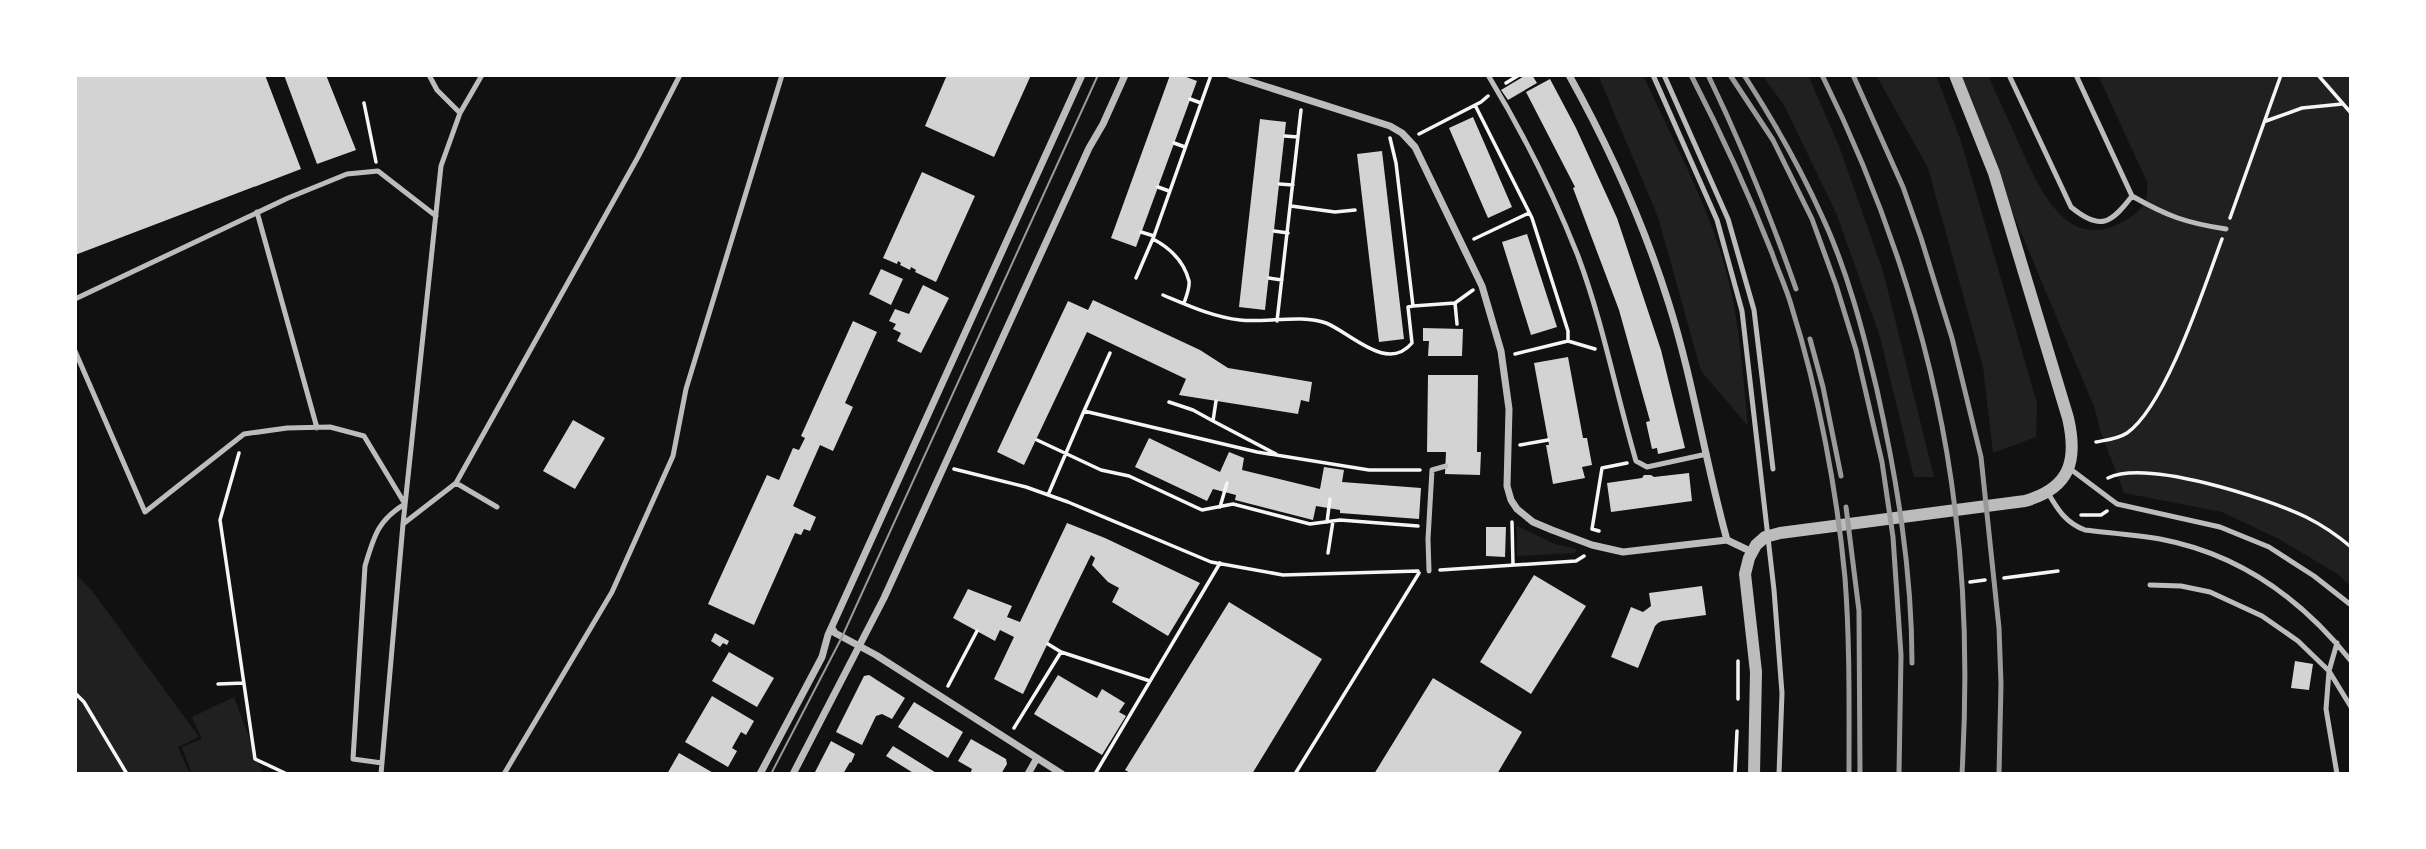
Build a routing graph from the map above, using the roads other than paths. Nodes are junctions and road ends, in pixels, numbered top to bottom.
1 (429, 75) edge
2 (482, 75) edge
3 (680, 75) edge
4 (782, 75) edge
5 (1082, 75) edge
6 (1125, 75) edge
7 (1230, 75) edge
8 (1488, 75) edge
9 (1570, 75) edge
10 (1653, 75) edge
11 (1664, 75) edge
12 (1955, 75) edge
13 (2009, 75) edge
14 (2076, 75) edge
15 (460, 113) junction
16 (2132, 196) junction
17 (257, 212) junction
18 (436, 216) junction
19 (2226, 229) road end
20 (75, 299) edge
21 (75, 351) edge
22 (317, 428) junction
23 (1707, 454) junction
24 (1446, 466) dead end
25 (2069, 468) junction
26 (1773, 469) dead end
27 (456, 483) junction
28 (2048, 493) junction
29 (405, 504) junction
30 (497, 507) dead end
31 (403, 524) junction
32 (1727, 540) junction
33 (1752, 552) junction
34 (1429, 570) road end
35 (2150, 585) dead end
36 (2351, 606) edge
37 (832, 628) junction
38 (2337, 643) junction
39 (860, 646) junction
40 (2351, 661) edge
41 (2329, 671) junction
42 (2351, 707) edge
43 (1037, 758) junction
44 (382, 763) junction
45 (381, 774) edge
46 (504, 774) edge
47 (760, 774) edge
48 (793, 774) edge
49 (1028, 774) edge
50 (1062, 774) edge
51 (1754, 774) edge
52 (1779, 774) edge
53 (2337, 774) edge

1 - 15 lane
2 - 15 lane
3 - 27 lane
4 - 46 lane
5 - 37 street
6 - 39 street
7 - 32 street
8 - 23 lane
9 - 23 street
10 - 52 lane
11 - 26 lane
12 - 25 street
13 - 16 lane
14 - 16 lane
15 - 18 lane
16 - 19 lane
17 - 18 lane
17 - 20 lane
17 - 22 lane
18 - 29 lane
21 - 22 lane
22 - 29 lane
23 - 32 street
24 - 34 lane
25 - 28 street
25 - 36 lane
27 - 30 lane
27 - 31 lane
28 - 33 street
28 - 38 lane
29 - 31 lane
29 - 44 lane
31 - 44 lane
32 - 33 street
33 - 51 street
35 - 41 lane
37 - 39 street
37 - 47 street
38 - 40 lane
38 - 41 lane
39 - 43 street
39 - 48 street
41 - 42 lane
41 - 53 lane
43 - 49 street
43 - 50 street
44 - 45 lane

